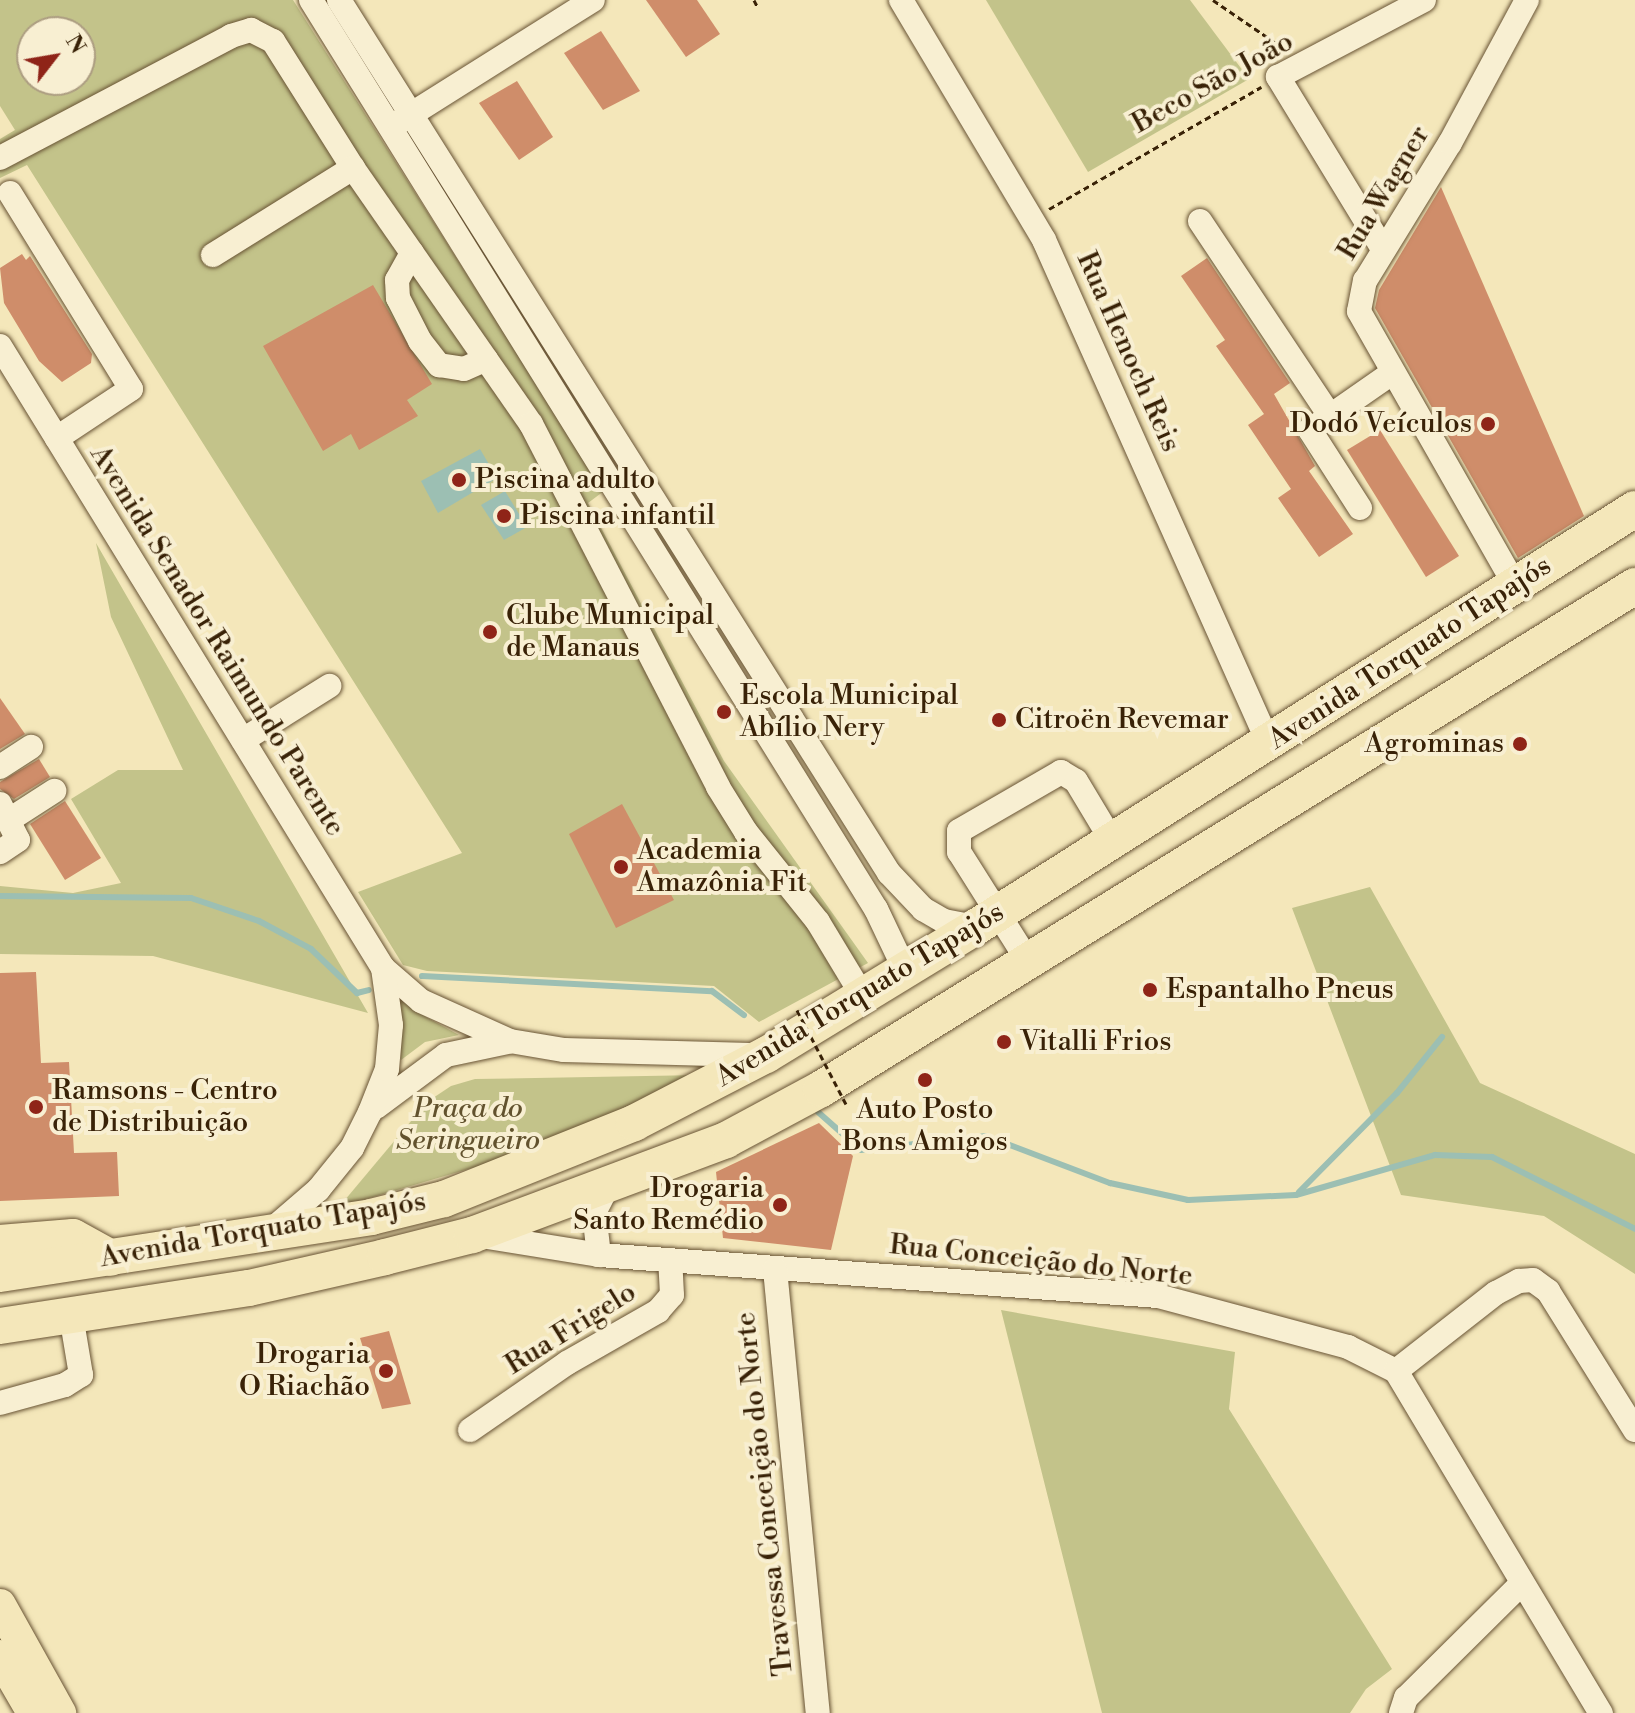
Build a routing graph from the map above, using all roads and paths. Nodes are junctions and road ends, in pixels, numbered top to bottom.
1 (311, 0) edge
2 (339, 0) edge
3 (593, 0) edge
4 (754, 0) edge
5 (901, 0) edge
6 (1527, 0) edge
7 (1212, 2) edge
8 (1406, 4) edge
9 (757, 6) dead end
10 (1309, 65) junction
11 (1278, 77) junction
12 (411, 114) junction
13 (390, 127) junction
14 (0, 158) edge
15 (353, 168) junction
16 (10, 193) dead end
17 (1032, 219) junction
18 (1200, 221) dead end
19 (1383, 249) junction
20 (412, 253) junction
21 (213, 255) dead end
22 (0, 346) edge
23 (486, 359) junction
24 (1392, 373) junction
25 (575, 375) junction
26 (553, 390) junction
27 (1330, 416) junction
28 (57, 438) junction
29 (1360, 508) dead end
30 (1635, 509) edge
31 (700, 573) junction
32 (1515, 585) junction
33 (1635, 586) edge
34 (676, 589) junction
35 (329, 686) dead end
36 (243, 740) junction
37 (1269, 744) junction
38 (31, 747) dead end
39 (821, 766) junction
40 (0, 767) edge
41 (797, 783) junction
42 (54, 791) dead end
43 (5, 812) edge
44 (1112, 841) junction
45 (0, 852) edge
46 (986, 920) junction
47 (1028, 961) junction
48 (383, 968) junction
49 (905, 970) junction
50 (862, 995) junction
51 (797, 1010) dead end
52 (510, 1041) junction
53 (766, 1055) junction
54 (846, 1104) dead end
55 (370, 1112) junction
56 (607, 1187) junction
57 (267, 1234) junction
58 (472, 1235) junction
59 (0, 1243) edge
60 (599, 1255) junction
61 (111, 1258) junction
62 (670, 1261) junction
63 (775, 1269) junction
64 (0, 1274) edge
65 (71, 1315) junction
66 (0, 1326) edge
67 (1396, 1371) junction
68 (0, 1403) edge
69 (470, 1430) dead end
70 (1635, 1430) edge
71 (1521, 1584) junction
72 (0, 1605) edge
73 (0, 1656) edge
74 (33, 1713) edge
75 (60, 1713) edge
76 (818, 1713) edge
77 (1401, 1713) edge
78 (1601, 1713) edge

1 - 13 street
2 - 12 street
3 - 12 street
4 - 9 path
5 - 17 street, Rua Henoch Reis
6 - 19 street, Rua Wagner
7 - 10 path
8 - 10 street, Beco São João
10 - 11 street, Beco São João
11 - 17 path, Beco São João
11 - 19 street
12 - 13 street
12 - 25 street
13 - 26 street
14 - 15 street
15 - 20 street
15 - 21 street
16 - 28 street
17 - 37 street, Rua Henoch Reis
18 - 27 street
19 - 24 street, Rua Wagner
20 - 23 street
20 - 23 street
22 - 28 street, Avenida Senador Raimundo Parente
23 - 50 street
24 - 27 street
24 - 32 street, Rua Wagner
25 - 26 street
25 - 31 street
26 - 34 street
27 - 29 street
28 - 36 street, Avenida Senador Raimundo Parente
30 - 32 highway, Avenida Torquato Tapajós
31 - 34 street
31 - 39 street
32 - 37 highway, Avenida Torquato Tapajós
33 - 47 highway, Avenida Torquato Tapajós
34 - 41 street
35 - 36 street
36 - 48 street, Avenida Senador Raimundo Parente
37 - 44 highway, Avenida Torquato Tapajós
38 - 40 street
39 - 41 street
39 - 46 street
41 - 49 street
42 - 43 street
43 - 45 street
44 - 46 highway, Avenida Torquato Tapajós
44 - 46 street
46 - 47 street
46 - 49 highway, Avenida Torquato Tapajós
47 - 56 highway, Avenida Torquato Tapajós
48 - 52 street, Avenida Senador Raimundo Parente
48 - 55 street, Avenida Senador Raimundo Parente
49 - 50 highway, Avenida Torquato Tapajós
50 - 53 highway, Avenida Torquato Tapajós
51 - 54 path, bridge
52 - 53 street, Avenida Senador Raimundo Parente
52 - 55 street
53 - 57 highway, Avenida Torquato Tapajós
55 - 57 street, Avenida Senador Raimundo Parente
56 - 58 highway, Avenida Torquato Tapajós
56 - 60 street
57 - 61 highway, Avenida Torquato Tapajós
58 - 60 street, Rua Conceição do Norte
58 - 65 highway, Avenida Torquato Tapajós
59 - 61 highway
60 - 62 street, Rua Conceição do Norte
61 - 64 highway, Avenida Torquato Tapajós
62 - 63 street, Rua Conceição do Norte
62 - 69 street, Rua Frigelo
63 - 67 street, Rua Conceição do Norte
63 - 76 street, Travessa Conceição do Norte
65 - 66 highway, Avenida Torquato Tapajós
65 - 68 street
67 - 70 street
67 - 71 street
71 - 77 street
71 - 78 street
72 - 75 main road
73 - 74 main road

